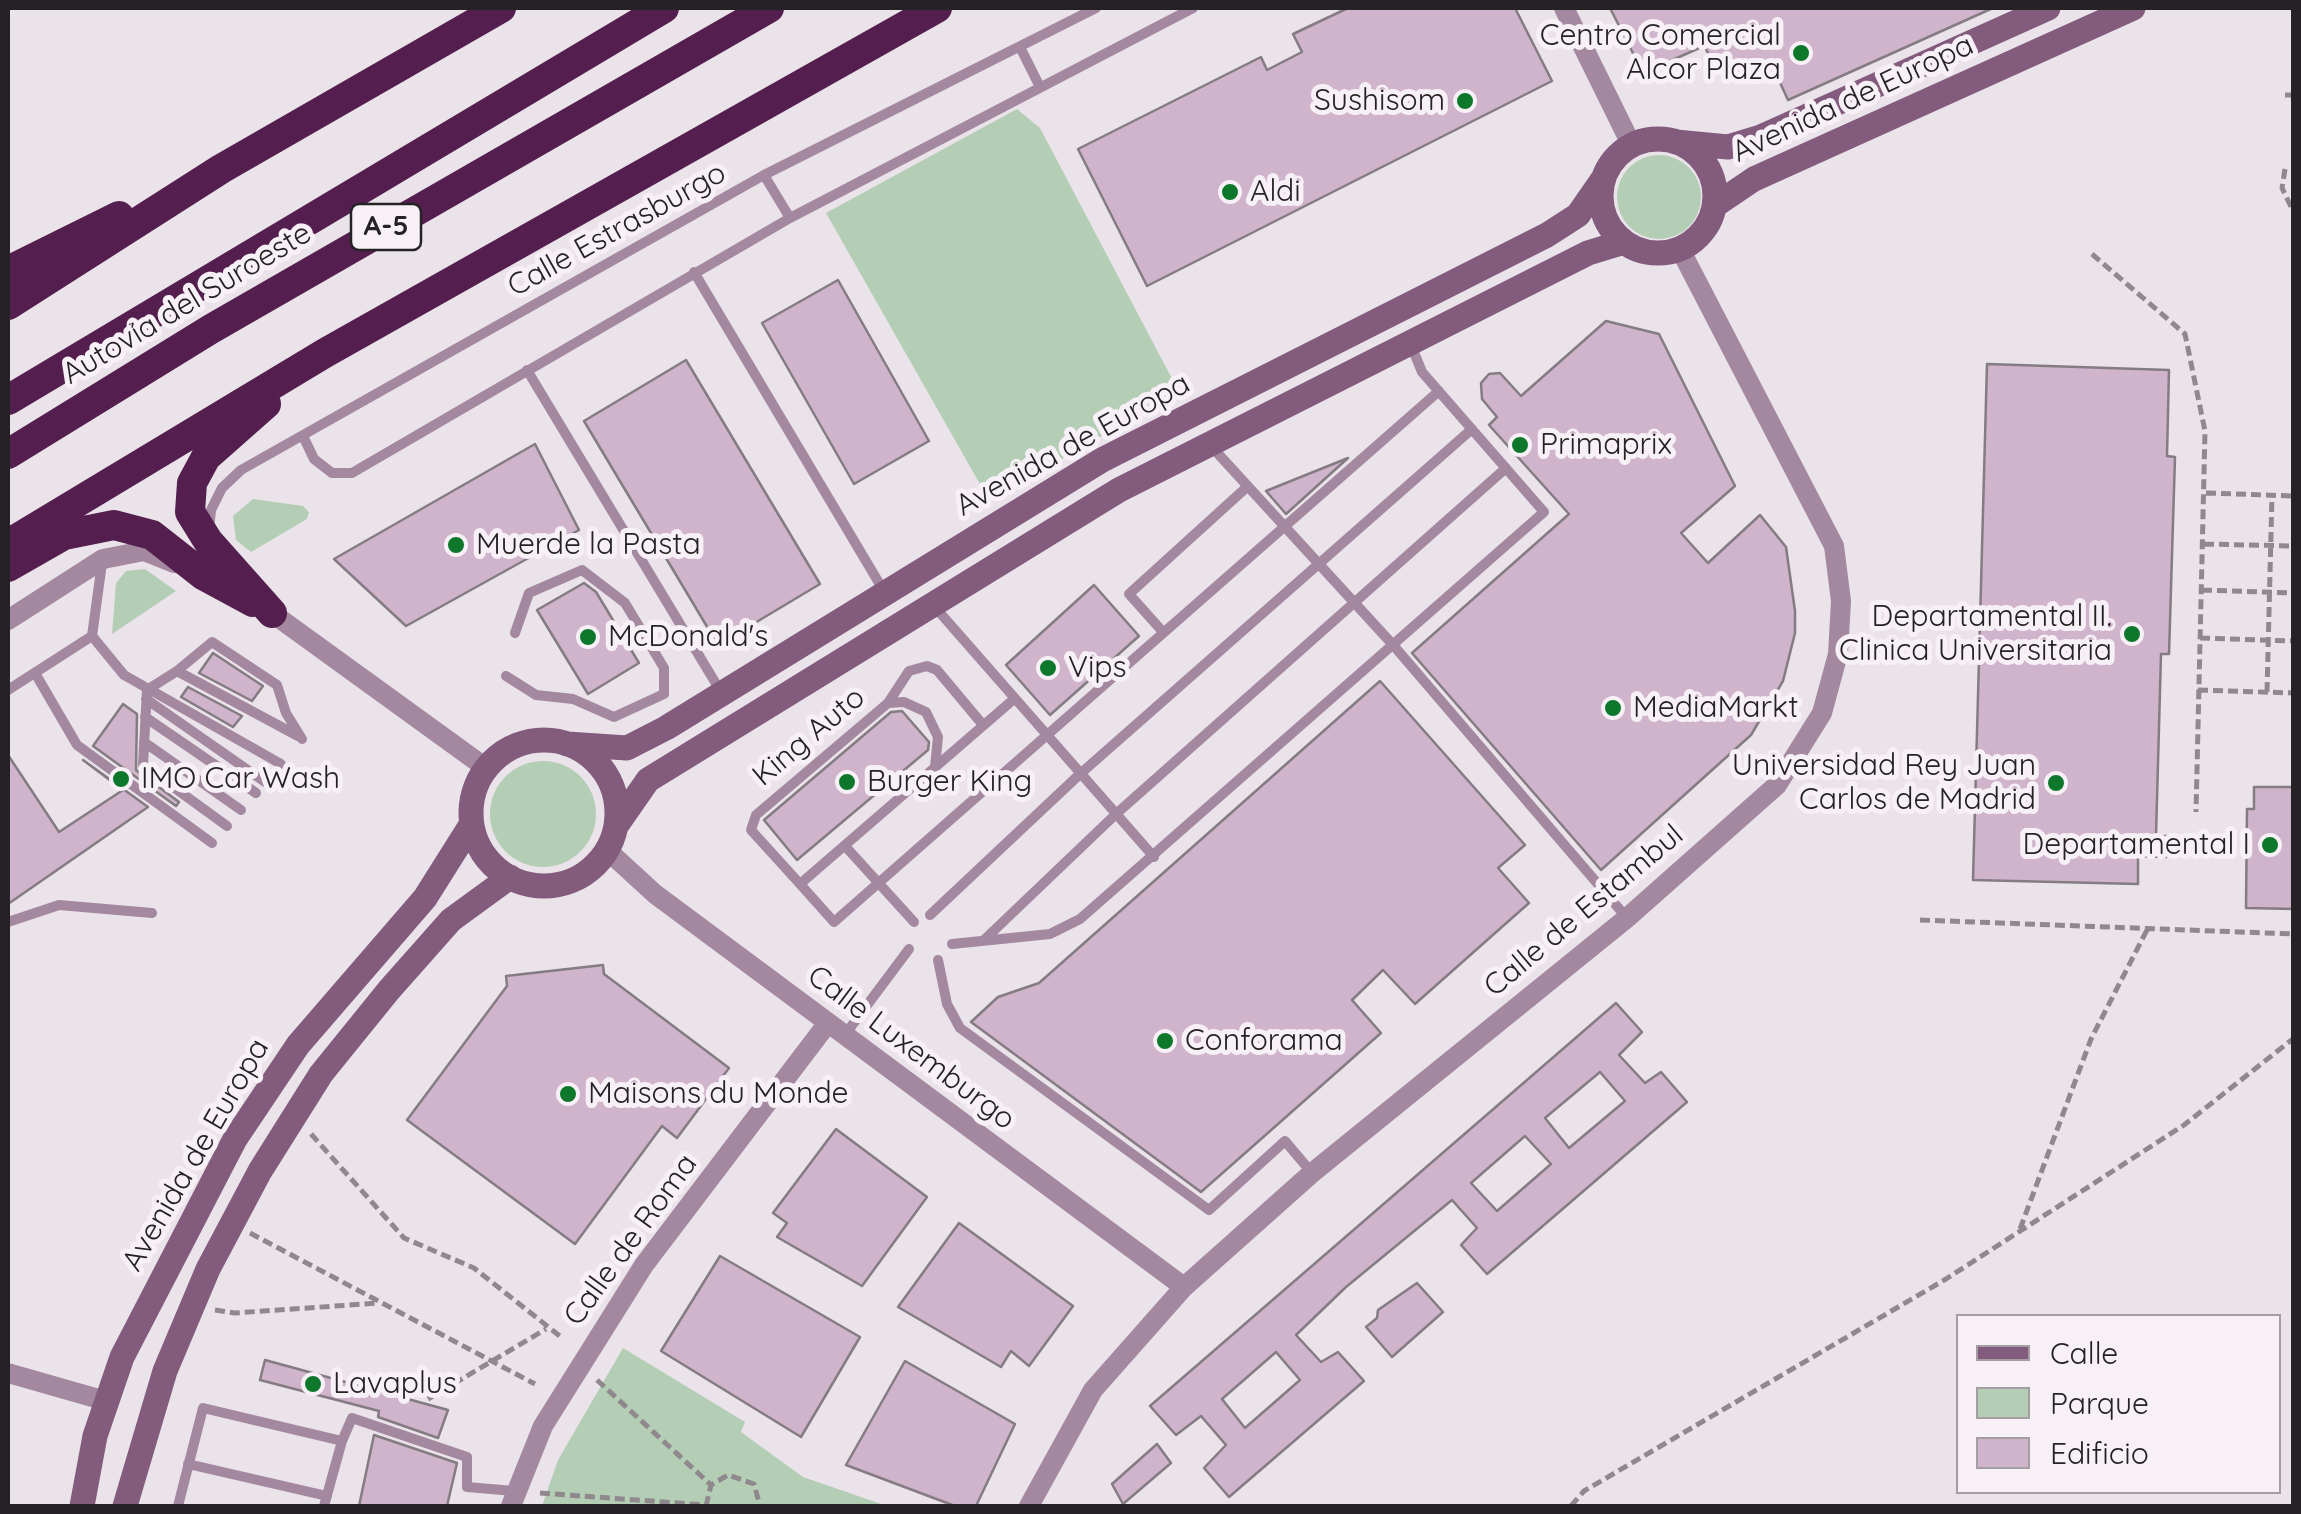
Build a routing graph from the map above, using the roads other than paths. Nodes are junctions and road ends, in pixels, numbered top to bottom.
1 (501, 8) edge
2 (664, 8) edge
3 (769, 8) edge
4 (936, 8) edge
5 (1096, 8) edge
6 (1193, 8) edge
7 (1564, 8) edge
8 (2048, 8) edge
9 (2132, 8) edge
10 (1020, 47) junction
11 (1039, 85) junction
12 (1676, 142) junction
13 (1632, 146) junction
14 (222, 169) junction
15 (764, 175) junction
16 (1603, 179) junction
17 (1714, 206) junction
18 (790, 218) junction
19 (1624, 242) junction
20 (1680, 249) junction
21 (8, 271) edge
22 (694, 272) junction
23 (8, 305) edge
24 (1410, 342) junction
25 (325, 352) junction
26 (527, 370) junction
27 (1439, 392) junction
28 (8, 400) edge
29 (1472, 429) junction
30 (303, 436) junction
31 (1210, 444) junction
32 (8, 454) edge
33 (1506, 468) junction
34 (1248, 486) junction
35 (1284, 525) junction
36 (208, 541) junction
37 (8, 544) edge
38 (102, 558) junction
39 (1319, 564) junction
40 (8, 567) edge
41 (203, 575) junction
42 (884, 593) junction
43 (1355, 603) junction
44 (934, 606) junction
45 (272, 612) junction
46 (8, 620) edge
47 (1163, 632) junction
48 (515, 633) dead end
49 (92, 636) junction
50 (1394, 646) junction
51 (177, 670) junction
52 (35, 672) junction
53 (506, 676) dead end
54 (8, 690) edge
55 (722, 693) junction
56 (146, 694) junction
57 (1014, 698) junction
58 (888, 704) junction
59 (146, 717) junction
60 (983, 725) junction
61 (1046, 738) junction
62 (144, 742) junction
63 (567, 744) junction
64 (281, 764) dead end
65 (486, 768) junction
66 (935, 768) junction
67 (1080, 774) junction
68 (265, 782) dead end
69 (256, 793) dead end
70 (241, 810) dead end
71 (1116, 814) junction
72 (227, 826) dead end
73 (471, 826) junction
74 (611, 838) junction
75 (212, 843) dead end
76 (845, 846) junction
77 (1154, 857) junction
78 (510, 877) junction
79 (800, 884) junction
80 (880, 884) junction
81 (152, 913) dead end
82 (930, 916) dead end
83 (1627, 918) junction
84 (8, 922) edge
85 (914, 922) dead end
86 (983, 941) junction
87 (952, 944) dead end
88 (909, 949) dead end
89 (938, 960) dead end
90 (836, 1030) junction
91 (1312, 1173) junction
92 (1184, 1288) junction
93 (8, 1373) edge
94 (106, 1400) junction
95 (342, 1441) junction
96 (188, 1464) junction
97 (513, 1499) edge
98 (326, 1501) edge
99 (82, 1506) edge
100 (125, 1506) edge
101 (178, 1506) edge
102 (1029, 1506) edge

1 - 14 highway
2 - 28 highway, Autovía del Suroeste / A-5
3 - 32 highway, Autovía del Suroeste / A-5
4 - 25 highway
5 - 10 lane, Calle Estrasburgo
6 - 11 lane
7 - 13 street
8 - 12 street, Avenida de Europa
9 - 17 street, Avenida de Europa
10 - 11 lane
10 - 15 lane, Calle Estrasburgo
11 - 18 lane
12 - 13 street
12 - 17 street
13 - 16 street
14 - 21 highway
14 - 23 highway
15 - 18 lane
15 - 30 lane, Calle Estrasburgo
16 - 19 street
16 - 42 street, Avenida de Europa
17 - 20 street
18 - 22 lane
19 - 20 street
19 - 24 street, Avenida de Europa
20 - 83 street, Calle de Estambul
22 - 26 lane
22 - 42 lane
24 - 27 lane
24 - 31 street, Avenida de Europa
25 - 36 highway
25 - 37 highway
26 - 30 lane
26 - 55 lane
27 - 29 lane
27 - 35 lane
29 - 33 lane
29 - 39 lane
30 - 36 lane, Calle Estrasburgo
31 - 34 lane
31 - 44 street, Avenida de Europa
33 - 43 lane
33 - 50 lane
34 - 35 lane
34 - 47 lane
35 - 39 lane
35 - 47 lane
36 - 45 highway
38 - 41 street
38 - 46 street
38 - 49 lane
39 - 43 lane
39 - 67 lane
40 - 41 highway
41 - 45 highway
42 - 55 street, Avenida de Europa
43 - 50 lane
43 - 71 lane
44 - 57 lane
44 - 74 street, Avenida de Europa
45 - 65 street
47 - 61 lane
48 - 53 lane
49 - 52 lane
49 - 56 lane
50 - 77 lane
50 - 83 lane
51 - 51 lane
51 - 56 lane
52 - 54 lane
52 - 75 lane
55 - 63 street, Avenida de Europa
56 - 59 lane
56 - 64 lane
56 - 68 lane
57 - 60 lane
57 - 61 lane
58 - 60 lane
58 - 66 lane, King Auto
58 - 79 lane, King Auto
59 - 62 lane
59 - 69 lane
60 - 66 lane
61 - 67 lane
61 - 80 lane
62 - 70 lane
62 - 72 lane
63 - 65 street
63 - 74 street
65 - 73 street
66 - 76 lane
67 - 71 lane
67 - 82 lane
71 - 77 lane
71 - 86 lane
73 - 78 street
73 - 94 street, Avenida de Europa
74 - 78 street
74 - 90 street, Calle Luxemburgo
76 - 79 lane
76 - 80 lane
77 - 86 lane
78 - 100 street
79 - 80 lane
80 - 85 lane
81 - 84 lane
83 - 91 street, Calle de Estambul
86 - 87 lane
88 - 90 lane
89 - 91 lane
90 - 92 street, Calle Luxemburgo
90 - 97 street, Calle de Roma
91 - 92 street, Calle de Estambul
92 - 102 street, Calle de Estambul
93 - 94 street
94 - 99 street, Avenida de Europa
95 - 96 lane
95 - 97 lane
95 - 98 lane
96 - 98 lane
96 - 101 lane

